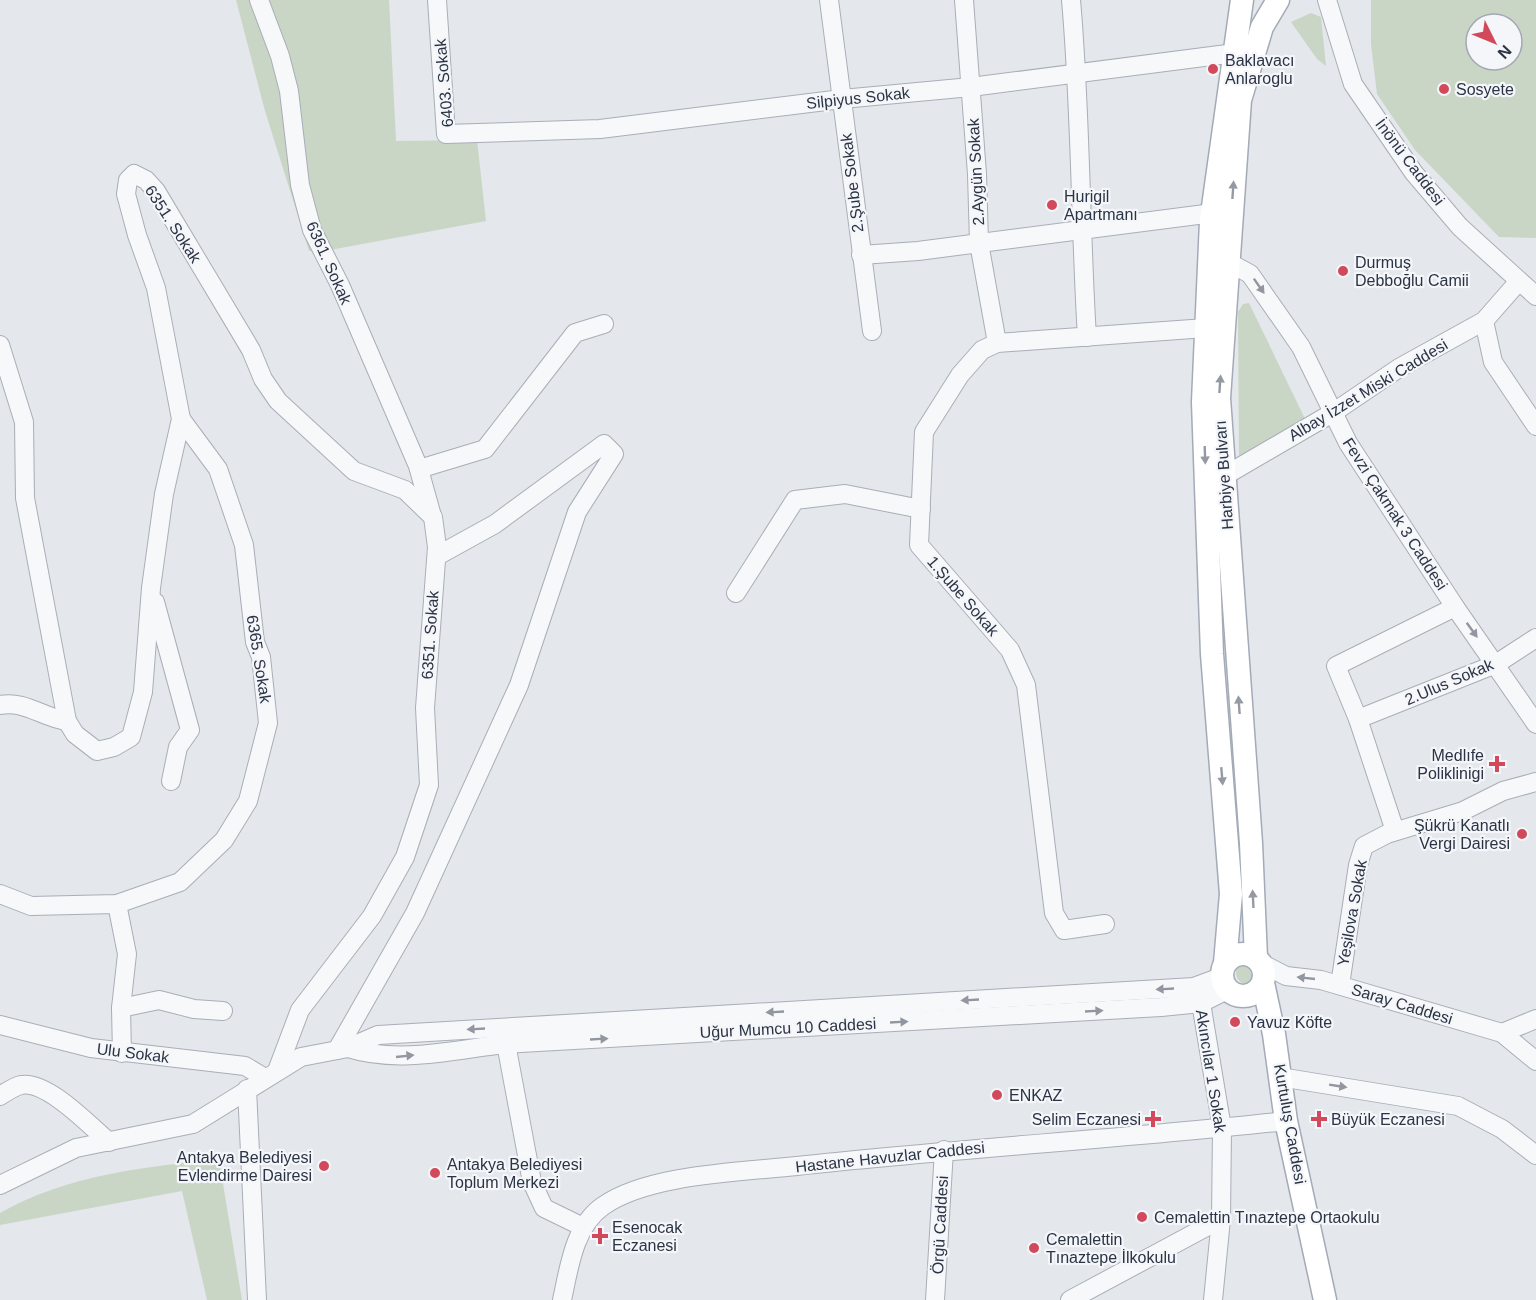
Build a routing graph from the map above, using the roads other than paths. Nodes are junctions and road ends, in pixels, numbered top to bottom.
1 (259, 0) edge
2 (437, 0) edge
3 (829, 0) edge
4 (964, 0) edge
5 (1071, 0) edge
6 (1242, 0) edge
7 (1278, 0) edge
8 (1327, 0) edge
9 (1235, 53) junction
10 (1077, 73) junction
11 (971, 87) junction
12 (842, 99) junction
13 (480, 132) joint
14 (1213, 213) junction
15 (1081, 230) junction
16 (979, 243) junction
17 (861, 255) junction
18 (1219, 262) junction
19 (1519, 281) junction
20 (1536, 296) edge
21 (1484, 321) junction
22 (604, 324) dead end
23 (1206, 328) junction
24 (872, 331) dead end
25 (1087, 337) junction
26 (997, 343) junction
27 (0, 345) edge
28 (1334, 412) junction
29 (181, 418) junction
30 (1536, 426) edge
31 (419, 470) junction
32 (1215, 481) junction
33 (921, 509) junction
34 (433, 517) junction
35 (436, 556) junction
36 (151, 588) junction
37 (736, 593) dead end
38 (1455, 607) junction
39 (1536, 638) edge
40 (1496, 664) junction
41 (0, 705) edge
42 (1358, 719) junction
43 (67, 721) junction
44 (1536, 724) edge
45 (171, 781) dead end
46 (1536, 782) edge
47 (1395, 831) junction
48 (0, 894) edge
49 (117, 904) junction
50 (1105, 924) dead end
51 (1260, 968) junction
52 (1224, 977) junction
53 (1340, 985) junction
54 (1197, 995) junction
55 (121, 1008) junction
56 (223, 1011) dead end
57 (1536, 1019) edge
58 (0, 1025) edge
59 (1502, 1033) junction
60 (504, 1036) junction
61 (343, 1049) junction
62 (122, 1053) junction
63 (1536, 1061) edge
64 (271, 1075) junction
65 (1280, 1077) junction
66 (247, 1089) junction
67 (0, 1096) edge
68 (1286, 1121) junction
69 (1222, 1128) junction
70 (109, 1142) junction
71 (944, 1150) junction
72 (1536, 1155) edge
73 (0, 1185) edge
74 (1221, 1219) junction
75 (584, 1227) junction
76 (257, 1300) edge
77 (562, 1300) edge
78 (935, 1300) edge
79 (1070, 1300) edge
80 (1213, 1300) edge
81 (1325, 1300) edge

1 - 31 street, 6361. Sokak
2 - 13 street, 6403. Sokak
3 - 12 street, 2.Şube Sokak
4 - 11 street, 2.Aygün Sokak
5 - 10 street
6 - 9 main road, Harbiye Bulvarı
18 -> 7 main road, Harbiye Bulvarı
8 - 19 street, İnönü Caddesi
9 - 10 street, Silpiyus Sokak
9 - 14 main road, Harbiye Bulvarı
10 - 11 street, Silpiyus Sokak
10 - 15 street
11 - 12 street, Silpiyus Sokak
11 - 16 street, 2.Aygün Sokak
12 - 13 street, Silpiyus Sokak
12 - 17 street, 2.Şube Sokak
14 - 15 street
14 - 18 main road, Harbiye Bulvarı
15 - 16 street
15 - 25 street
16 - 17 street
16 - 26 street, 2.Aygün Sokak
17 - 24 street, 2.Şube Sokak
18 - 23 main road, Harbiye Bulvarı
18 -> 28 street, Fevzi Çakmak 3 Caddesi
32 -> 18 main road, Harbiye Bulvarı
19 - 20 street, İnönü Caddesi
19 - 21 street, Albay İzzet Miski Caddesi
21 - 28 street, Albay İzzet Miski Caddesi
21 - 30 street
22 - 31 street
23 - 25 street
23 -> 32 main road, Harbiye Bulvarı
25 - 26 street
26 - 33 street, 1.Şube Sokak
27 - 43 street
28 - 32 street, Albay İzzet Miski Caddesi
28 - 38 street, Fevzi Çakmak 3 Caddesi
29 - 34 street, 6351. Sokak
29 - 36 street, 6351. Sokak
29 - 49 street, 6365. Sokak
31 - 34 street, 6361. Sokak
51 -> 32 main road, Harbiye Bulvarı
32 -> 52 main road, Harbiye Bulvarı
33 - 37 street
33 - 50 street, 1.Şube Sokak
34 - 35 street, 6351. Sokak
35 - 61 street
35 - 64 street, 6351. Sokak
36 - 43 street, 6351. Sokak
36 - 45 street
38 -> 40 street, Fevzi Çakmak 3 Caddesi
38 - 42 street
39 - 40 street, 2.Ulus Sokak
40 - 42 street, 2.Ulus Sokak
40 - 44 street, Fevzi Çakmak 3 Caddesi
41 - 43 street
42 - 47 street
46 - 47 street, Yeşilova Sokak
47 - 53 street, Yeşilova Sokak
48 - 49 street, 6365. Sokak
49 - 55 street
51 - 52 main road, Uğur Mumcu 10 Caddesi
51 - 52 main road, Uğur Mumcu 10 Caddesi
53 -> 51 street, Saray Caddesi
51 - 65 main road, Kurtuluş Caddesi
52 - 54 street, Uğur Mumcu 10 Caddesi
53 - 59 street, Saray Caddesi
54 - 60 street, Uğur Mumcu 10 Caddesi
54 - 69 street, Akıncılar 1 Sokak
55 - 56 street
55 - 62 street
57 - 59 street
58 - 62 street, Ulu Sokak
59 - 63 street, Saray Caddesi
60 - 61 street, Uğur Mumcu 10 Caddesi
60 - 75 street
61 - 64 street, Uğur Mumcu 10 Caddesi
62 - 64 street, Ulu Sokak
64 - 66 street, Uğur Mumcu 10 Caddesi
65 - 68 main road, Kurtuluş Caddesi
65 -> 72 street
66 - 70 street, Uğur Mumcu 10 Caddesi
66 - 76 street
67 - 70 street
68 - 69 street, Hastane Havuzlar Caddesi
68 - 81 main road, Kurtuluş Caddesi
69 - 71 street, Hastane Havuzlar Caddesi
69 - 74 street, Akıncılar 1 Sokak
70 - 73 street, Uğur Mumcu 10 Caddesi
71 - 75 street, Hastane Havuzlar Caddesi
71 - 78 street, Örgü Caddesi
74 - 79 street
74 - 80 street, Akıncılar 1 Sokak
75 - 77 street, Hastane Havuzlar Caddesi

